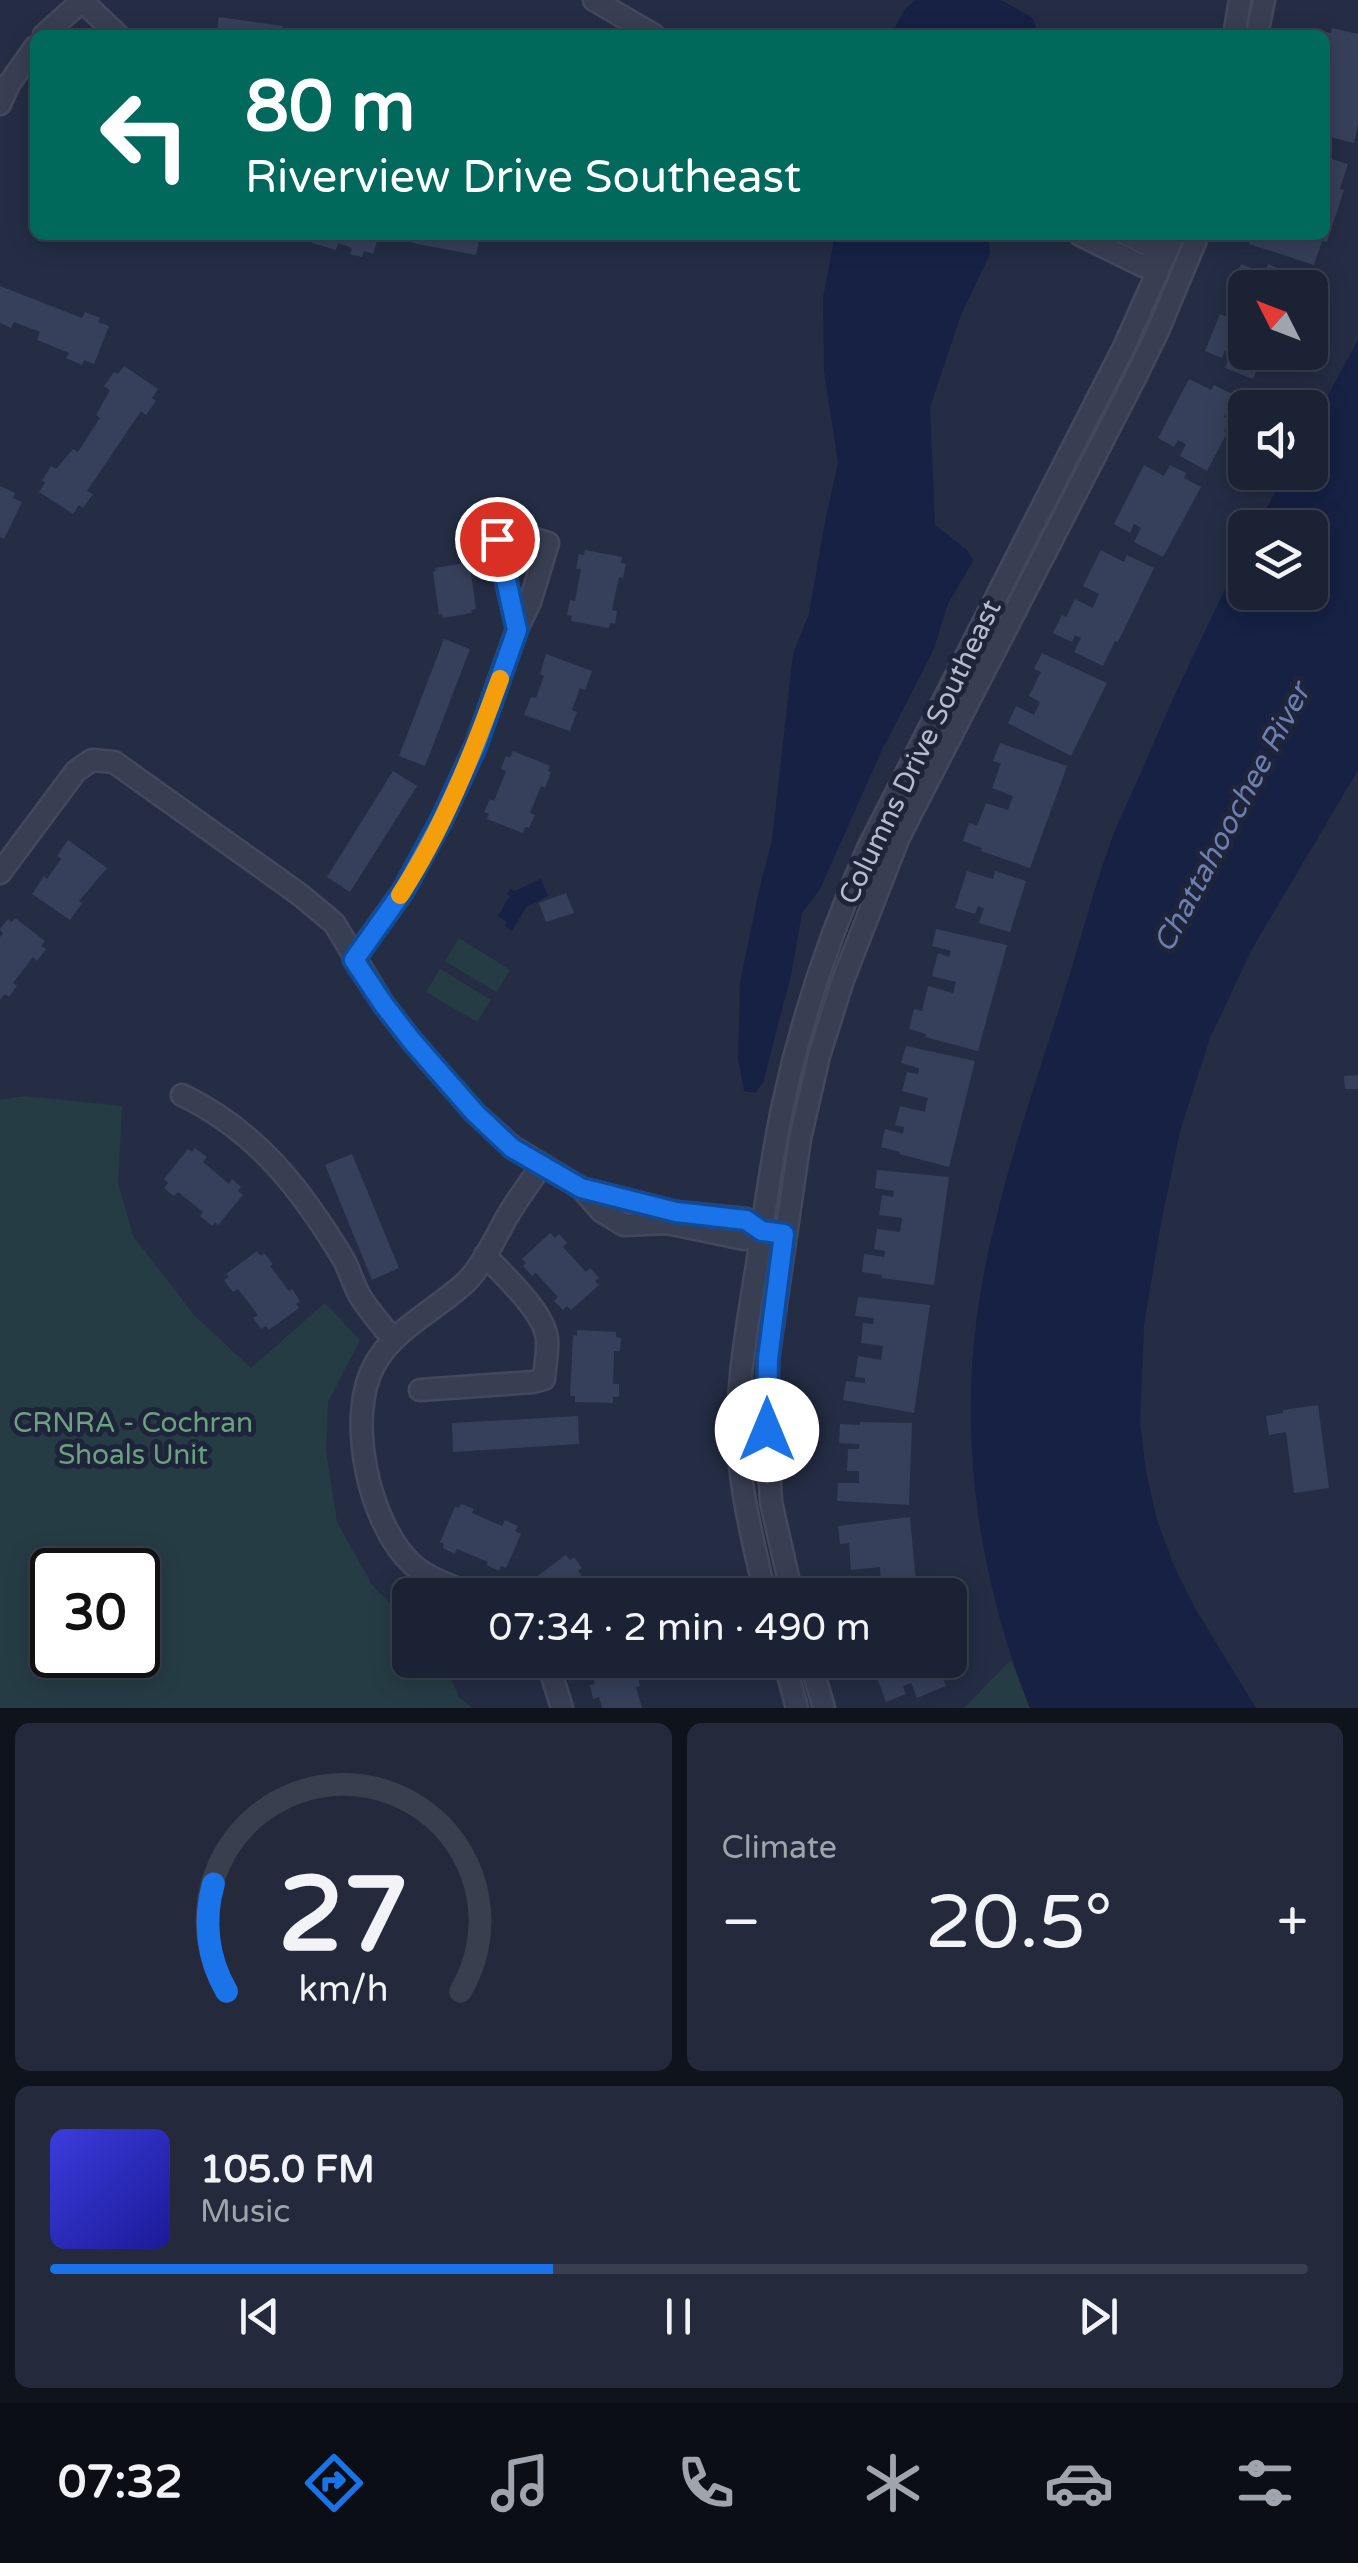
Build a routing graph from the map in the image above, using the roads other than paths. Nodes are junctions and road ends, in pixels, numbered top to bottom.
1 (82, 0) edge
2 (594, 0) edge
3 (1240, 0) edge
4 (1264, 0) edge
5 (49, 30) edge
6 (113, 30) edge
7 (645, 30) edge
8 (1235, 30) edge
9 (1258, 30) edge
10 (30, 54) edge
11 (0, 104) edge
12 (1090, 240) edge
13 (1138, 240) edge
14 (1172, 240) edge
15 (1196, 240) edge
16 (517, 630) dead end
17 (0, 872) edge
18 (354, 960) junction
19 (182, 1095) dead end
20 (541, 1166) junction
21 (762, 1231) junction
22 (784, 1234) junction
23 (485, 1255) junction
24 (393, 1339) junction
25 (420, 1390) dead end
26 (434, 1578) edge
27 (761, 1578) edge
28 (788, 1578) edge
29 (553, 1678) edge
30 (789, 1678) edge
31 (815, 1678) edge
32 (562, 1708) edge
33 (797, 1708) edge
34 (824, 1708) edge

1 - 5 street
1 - 6 street
2 - 7 street
3 - 8 street
4 - 9 street
10 - 11 street
12 - 13 street
14 - 21 street, Columns Drive Southeast
15 - 22 street, Columns Drive Southeast
16 - 18 street
17 - 18 street
18 - 20 street
19 - 24 street
20 - 21 street
20 - 23 street
21 - 22 street
21 - 27 street, Columns Drive Southeast
22 - 28 street, Columns Drive Southeast
23 - 24 street
23 - 25 street
24 - 26 street
29 - 32 street
30 - 33 street
31 - 34 street

